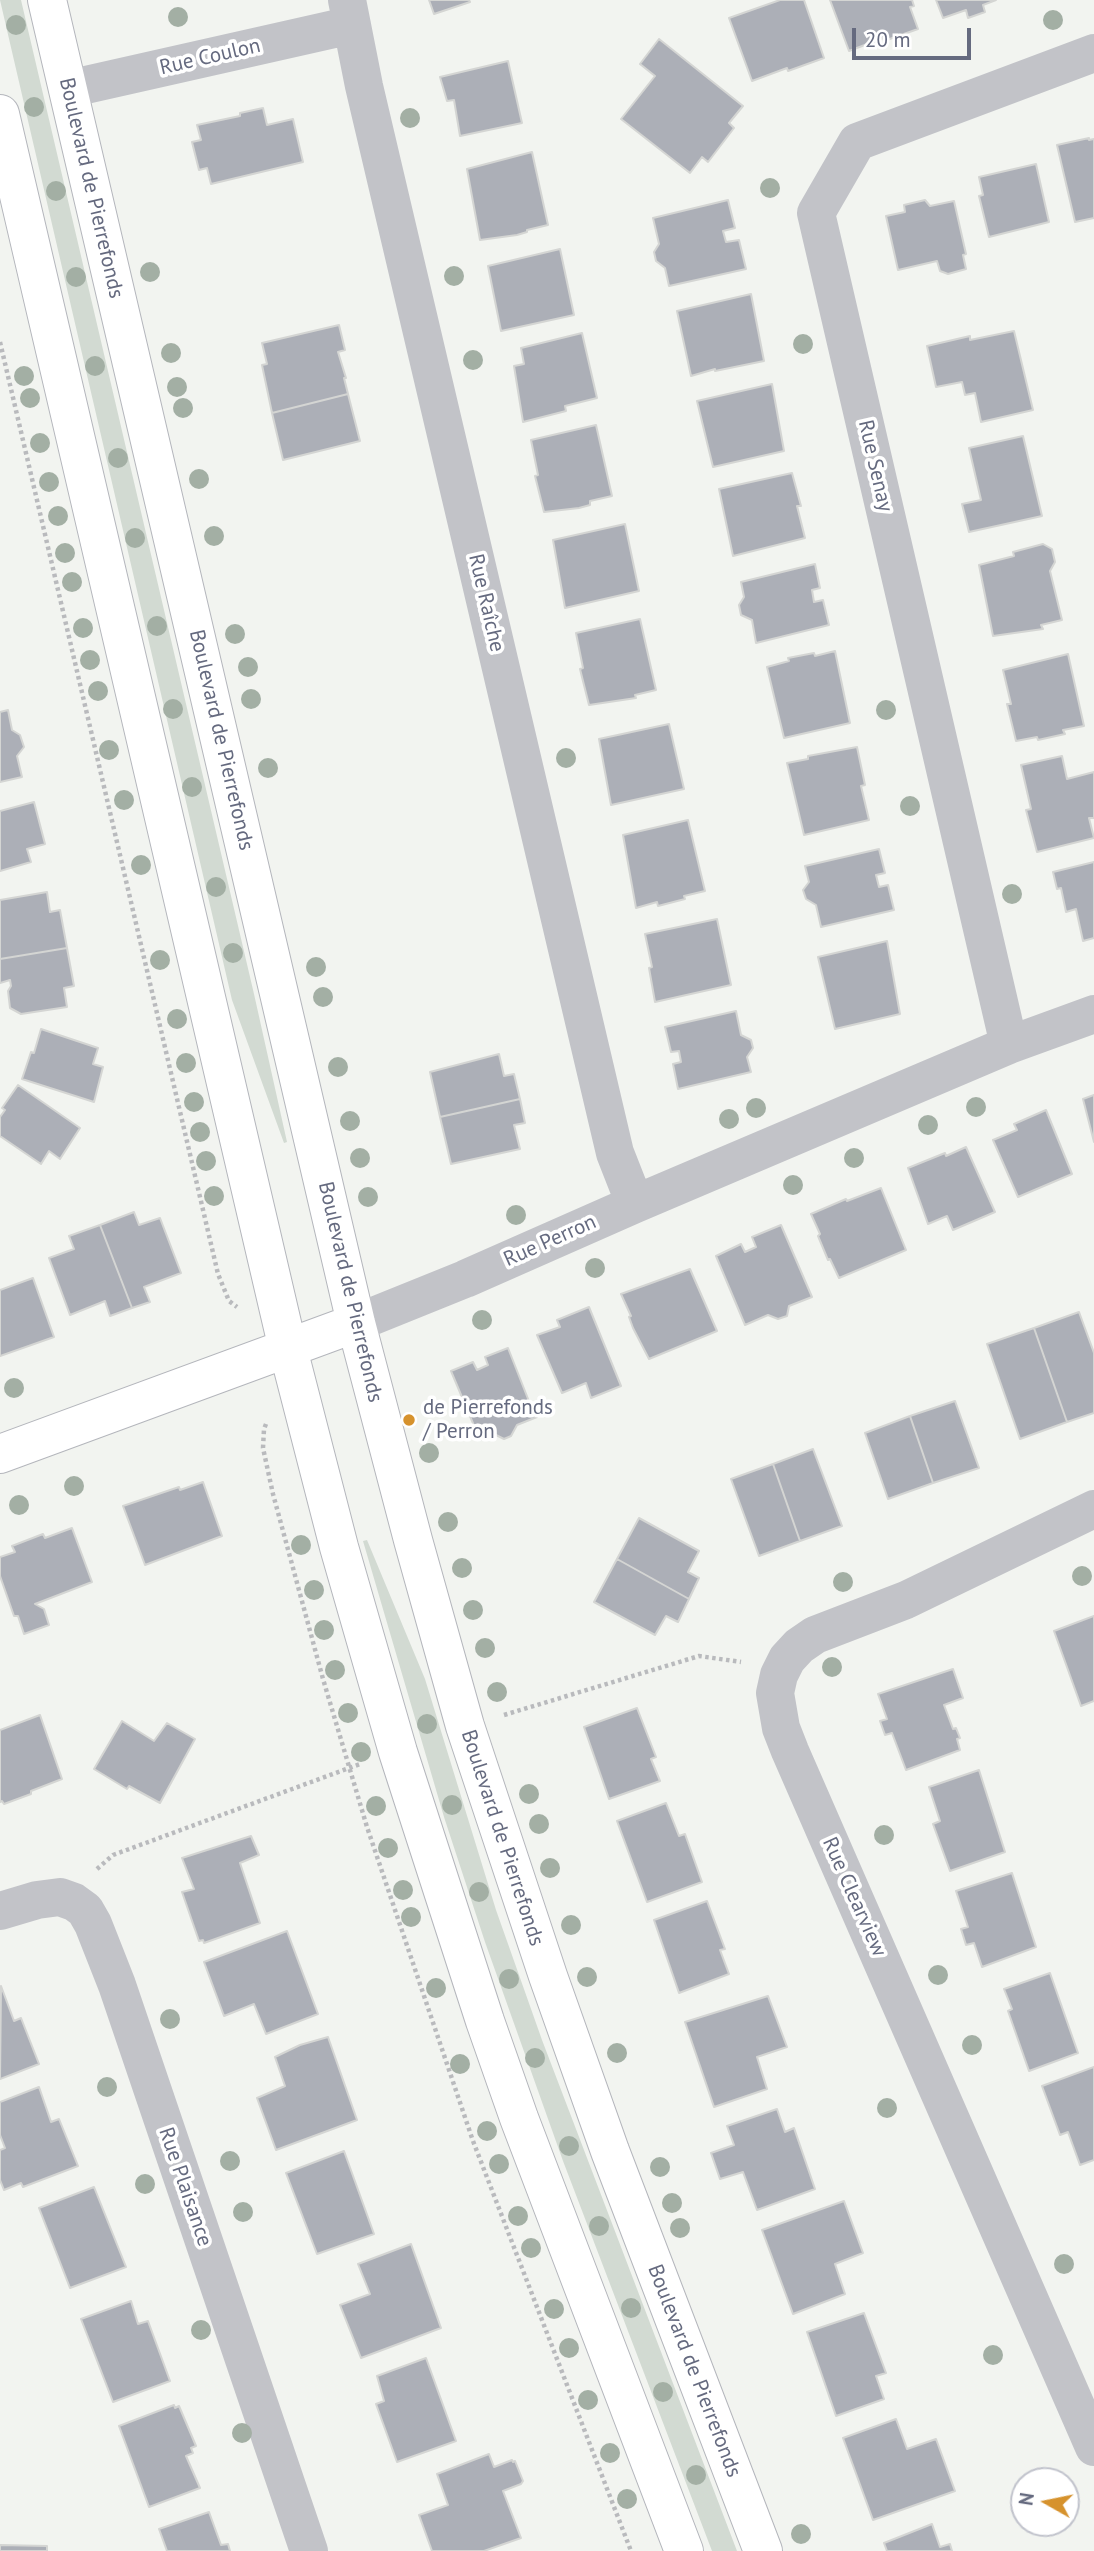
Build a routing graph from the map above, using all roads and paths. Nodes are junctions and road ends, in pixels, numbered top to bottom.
1 (47, 0) edge
2 (350, 13) edge
3 (1094, 53) edge
4 (68, 89) junction
5 (0, 114) edge
6 (0, 342) edge
7 (1094, 1014) edge
8 (1009, 1045) junction
9 (635, 1204) junction
10 (242, 1312) dead end
11 (356, 1323) junction
12 (288, 1349) junction
13 (267, 1423) dead end
14 (0, 1454) edge
15 (1094, 1509) edge
16 (741, 1662) dead end
17 (493, 1718) dead end
18 (372, 1760) dead end
19 (349, 1768) junction
20 (91, 1875) dead end
21 (0, 1911) edge
22 (1094, 2447) edge
23 (309, 2551) edge
24 (631, 2551) edge
25 (684, 2551) edge
26 (763, 2551) edge

1 - 4 main road, Boulevard de Pierrefonds
2 - 4 street, Rue Coulon
2 - 9 street, Rue Raîche
3 - 8 street, Rue Senay
4 - 11 main road, Boulevard de Pierrefonds
5 - 12 main road
6 - 10 path
7 - 8 street, Rue Perron
8 - 9 street, Rue Perron
9 - 11 street, Rue Perron
11 - 12 main road, Rue Perron
11 - 26 main road, Boulevard de Pierrefonds
12 - 14 main road, Rue Perron
12 - 25 main road
13 - 19 path
15 - 22 street, Rue Clearview
16 - 17 path
18 - 19 path
19 - 20 path
19 - 24 path
21 - 23 street, Rue Plaisance

